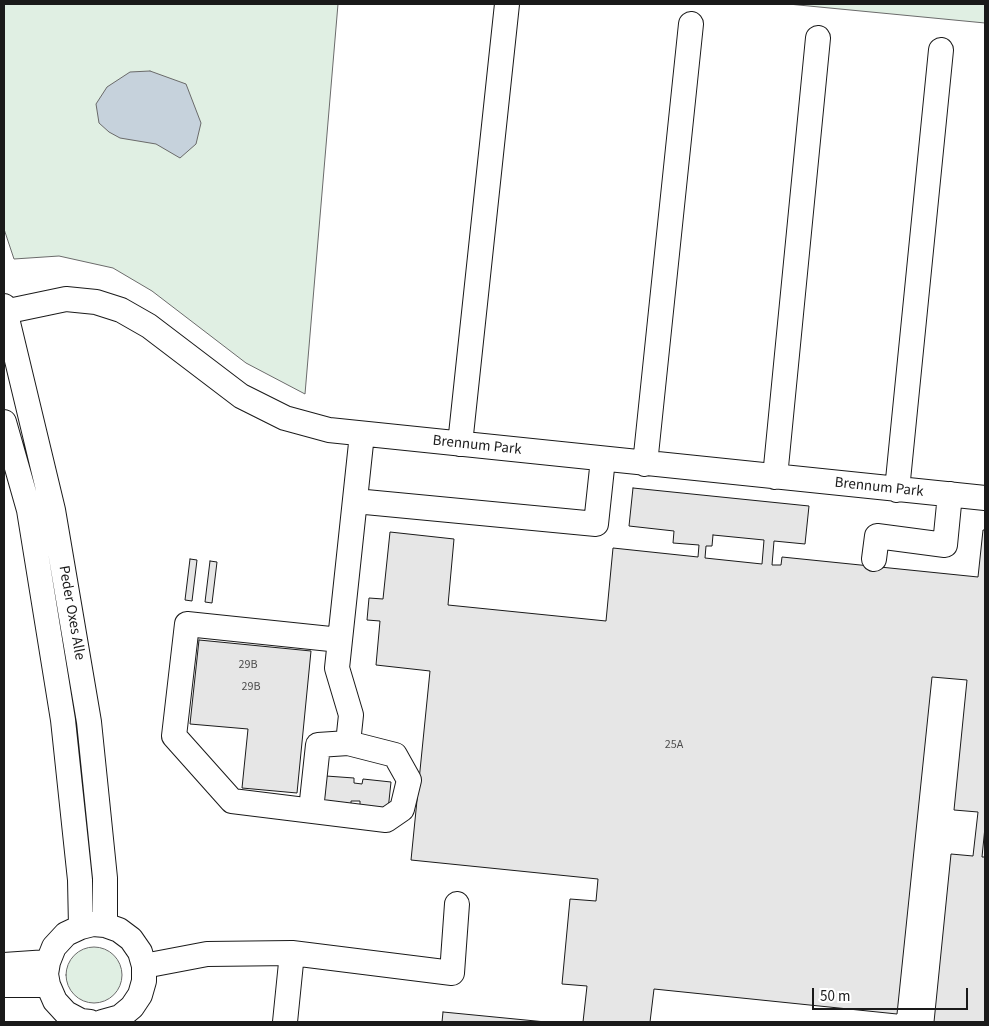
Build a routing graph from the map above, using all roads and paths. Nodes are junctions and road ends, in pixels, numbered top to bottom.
1 (507, 4) edge
2 (691, 24) dead end
3 (818, 38) dead end
4 (941, 50) dead end
5 (4, 310) edge
6 (4, 422) edge
7 (362, 434) junction
8 (460, 444) junction
9 (603, 459) junction
10 (645, 464) junction
11 (775, 477) junction
12 (897, 490) junction
13 (950, 494) junction
14 (985, 498) edge
15 (355, 501) junction
16 (874, 559) dead end
17 (340, 640) junction
18 (348, 743) junction
19 (311, 810) junction
20 (457, 904) dead end
21 (105, 925) junction
22 (81, 927) junction
23 (292, 953) junction
24 (4, 965) edge
25 (144, 966) junction
26 (48, 974) junction
27 (4, 985) edge
28 (89, 1022) edge
29 (106, 1022) edge
30 (285, 1022) edge

1 - 8 street
2 - 10 street
3 - 11 street
4 - 12 street
5 - 7 street, Brennum Park
5 - 21 street, Peder Oxes Alle
6 - 22 street, Peder Oxes Alle
7 - 8 street, Brennum Park
7 - 15 street
8 - 9 street, Brennum Park
9 - 10 street, Brennum Park
9 - 15 street
10 - 11 street, Brennum Park
11 - 12 street, Brennum Park
12 - 13 street, Brennum Park
13 - 14 street, Brennum Park
13 - 16 street
15 - 17 street
17 - 18 street
17 - 19 street
18 - 19 street
18 - 19 street
20 - 23 street
21 - 22 street
21 - 25 street
22 - 26 street
23 - 25 street
23 - 30 street
24 - 26 street
25 - 29 street
26 - 27 street
26 - 28 street
28 - 29 street

